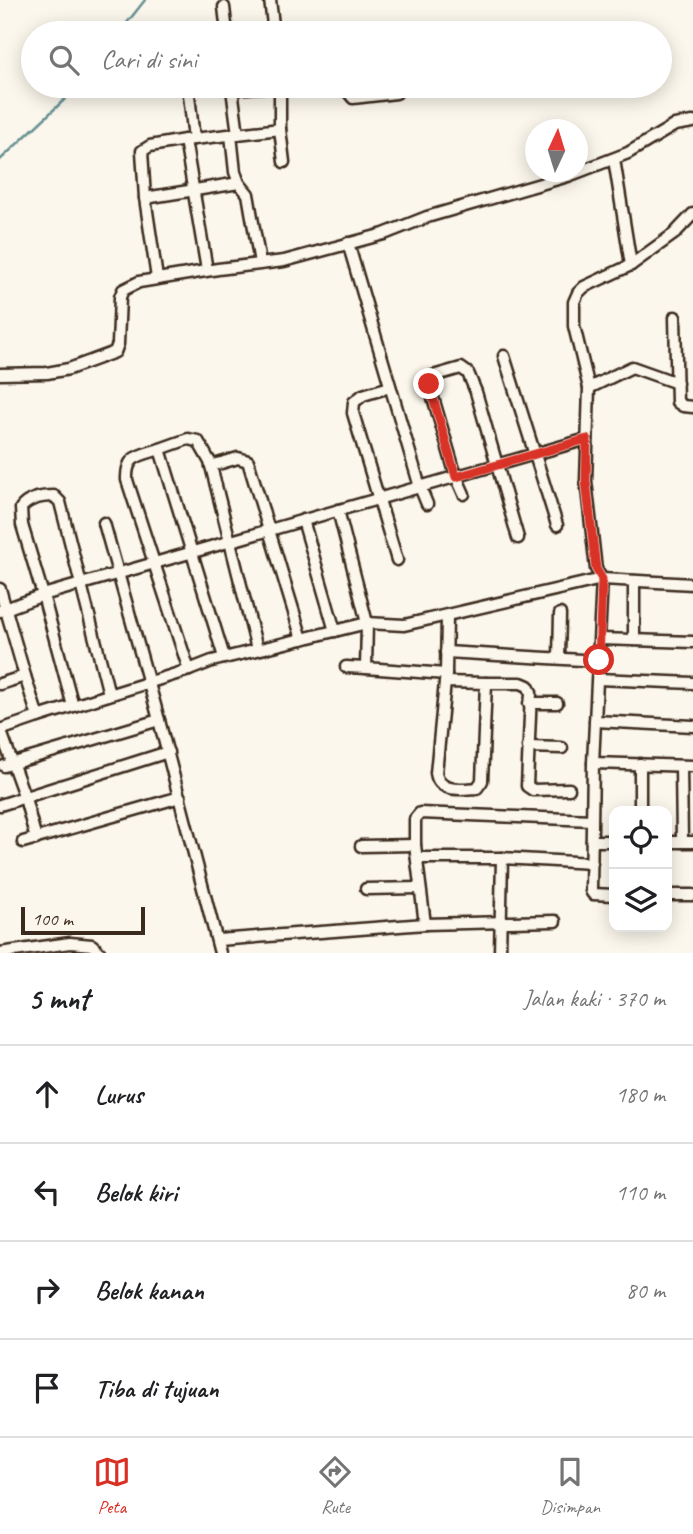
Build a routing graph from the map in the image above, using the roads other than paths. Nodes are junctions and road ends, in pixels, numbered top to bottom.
1 (270, 0) edge
2 (224, 7) dead end
3 (226, 21) edge
4 (273, 21) edge
5 (188, 98) edge
6 (233, 98) edge
7 (279, 98) edge
8 (693, 122) edge
9 (280, 129) junction
10 (235, 135) junction
11 (190, 139) junction
12 (614, 159) junction
13 (284, 162) dead end
14 (239, 183) junction
15 (196, 191) junction
16 (145, 198) junction
17 (693, 214) edge
18 (348, 243) junction
19 (260, 263) junction
20 (631, 265) junction
21 (207, 270) junction
22 (157, 278) junction
23 (675, 317) dead end
24 (504, 356) dead end
25 (0, 374) edge
26 (677, 383) junction
27 (390, 387) junction
28 (589, 388) junction
29 (693, 407) edge
30 (587, 439) junction
31 (160, 449) junction
32 (535, 454) junction
33 (498, 464) junction
34 (211, 467) junction
35 (456, 477) junction
36 (420, 487) junction
37 (464, 494) dead end
38 (380, 498) junction
39 (427, 503) dead end
40 (338, 510) junction
41 (303, 520) junction
42 (103, 523) dead end
43 (557, 525) dead end
44 (269, 530) junction
45 (518, 538) dead end
46 (230, 541) junction
47 (192, 552) junction
48 (397, 560) dead end
49 (154, 563) junction
50 (117, 573) junction
51 (602, 579) junction
52 (634, 581) junction
53 (81, 584) junction
54 (693, 584) edge
55 (0, 589) edge
56 (43, 595) junction
57 (3, 610) edge
58 (560, 614) dead end
59 (447, 617) junction
60 (367, 623) junction
61 (335, 631) junction
62 (302, 639) junction
63 (601, 639) junction
64 (634, 640) junction
65 (693, 642) edge
66 (257, 649) junction
67 (446, 652) junction
68 (224, 657) junction
69 (559, 658) junction
70 (599, 660) junction
71 (346, 667) dead end
72 (366, 668) junction
73 (189, 670) junction
74 (25, 676) junction
75 (445, 678) junction
76 (598, 679) junction
77 (693, 683) edge
78 (0, 684) edge
79 (148, 684) junction
80 (486, 684) junction
81 (109, 694) junction
82 (529, 703) junction
83 (557, 703) dead end
84 (73, 706) junction
85 (38, 717) junction
86 (159, 720) junction
87 (595, 721) junction
88 (693, 726) edge
89 (0, 730) edge
90 (528, 747) junction
91 (562, 748) dead end
92 (167, 752) junction
93 (593, 762) junction
94 (8, 765) junction
95 (640, 765) junction
96 (681, 766) junction
97 (693, 766) edge
98 (569, 789) dead end
99 (180, 797) junction
100 (25, 798) junction
101 (0, 805) edge
102 (640, 806) edge
103 (592, 820) junction
104 (36, 839) junction
105 (592, 841) junction
106 (609, 841) edge
107 (23, 842) dead end
108 (672, 842) edge
109 (682, 842) junction
110 (693, 842) edge
111 (415, 845) junction
112 (361, 846) dead end
113 (417, 858) junction
114 (502, 858) junction
115 (592, 863) junction
116 (420, 888) junction
117 (366, 889) dead end
118 (609, 895) edge
119 (672, 895) edge
120 (693, 895) edge
121 (555, 921) dead end
122 (500, 922) junction
123 (425, 924) junction
124 (218, 940) junction
125 (0, 953) edge
126 (100, 953) edge
127 (220, 953) edge
128 (500, 953) edge

1 - 4 street
2 - 3 street
5 - 11 street
6 - 10 street
7 - 9 street
8 - 12 street
9 - 10 street
9 - 13 street
10 - 11 street
10 - 14 street
11 - 15 street
11 - 16 street
12 - 18 street
12 - 20 street
14 - 15 street
14 - 19 street
15 - 16 street
15 - 21 street
16 - 22 street
17 - 20 street
18 - 19 street
18 - 27 street
19 - 21 street
20 - 28 street
21 - 22 street
22 - 25 street
23 - 26 street
24 - 32 street
26 - 28 street
26 - 29 street
27 - 36 street
27 - 38 street
28 - 30 street
30 - 32 street
30 - 51 street
31 - 34 street
31 - 47 street
31 - 49 street
32 - 33 street
32 - 43 street
33 - 35 street
33 - 35 street
33 - 45 street
34 - 44 street
34 - 46 street
35 - 36 street
35 - 37 street
36 - 38 street
36 - 39 street
38 - 40 street
38 - 48 street
40 - 41 street
40 - 60 street
41 - 44 street
41 - 61 street
42 - 50 street
44 - 46 street
44 - 62 street
46 - 47 street
46 - 66 street
47 - 49 street
47 - 68 street
49 - 50 street
49 - 73 street
50 - 53 street
50 - 79 street
51 - 52 street
51 - 59 street
51 - 63 street
52 - 54 street
52 - 64 street
53 - 56 street
53 - 56 street
53 - 81 street
55 - 57 street
56 - 57 street
56 - 84 street
57 - 74 street
58 - 69 street
59 - 60 street
59 - 67 street
60 - 61 street
60 - 72 street
61 - 62 street
62 - 66 street
63 - 64 street
63 - 70 street
64 - 65 street
66 - 68 street
67 - 69 street
67 - 75 street
68 - 73 street
69 - 70 street
70 - 76 street
71 - 72 street
72 - 75 street
73 - 79 street
74 - 78 street
74 - 85 street
75 - 80 street
75 - 80 street
76 - 77 street
76 - 87 street
79 - 81 street
79 - 86 street
80 - 82 street
81 - 84 street
82 - 83 street
82 - 90 street
84 - 85 street
85 - 89 street
86 - 92 street
86 - 94 street
87 - 88 street
87 - 93 street
89 - 94 street
90 - 91 street
90 - 98 street
92 - 99 street
92 - 100 street
93 - 95 street
93 - 103 street
94 - 100 street
95 - 96 street
95 - 102 street
96 - 97 street
96 - 109 street
99 - 104 street
99 - 124 street
100 - 101 street
100 - 104 street
103 - 105 street
103 - 111 street
104 - 107 street
105 - 106 street
105 - 115 street
108 - 109 street
109 - 110 street
111 - 112 street
111 - 113 street
113 - 114 street
113 - 116 street
114 - 115 street
114 - 122 street
115 - 118 street
116 - 117 street
116 - 123 street
119 - 120 street
121 - 122 street
122 - 123 street
122 - 128 street
123 - 124 street
124 - 127 street
125 - 126 street

